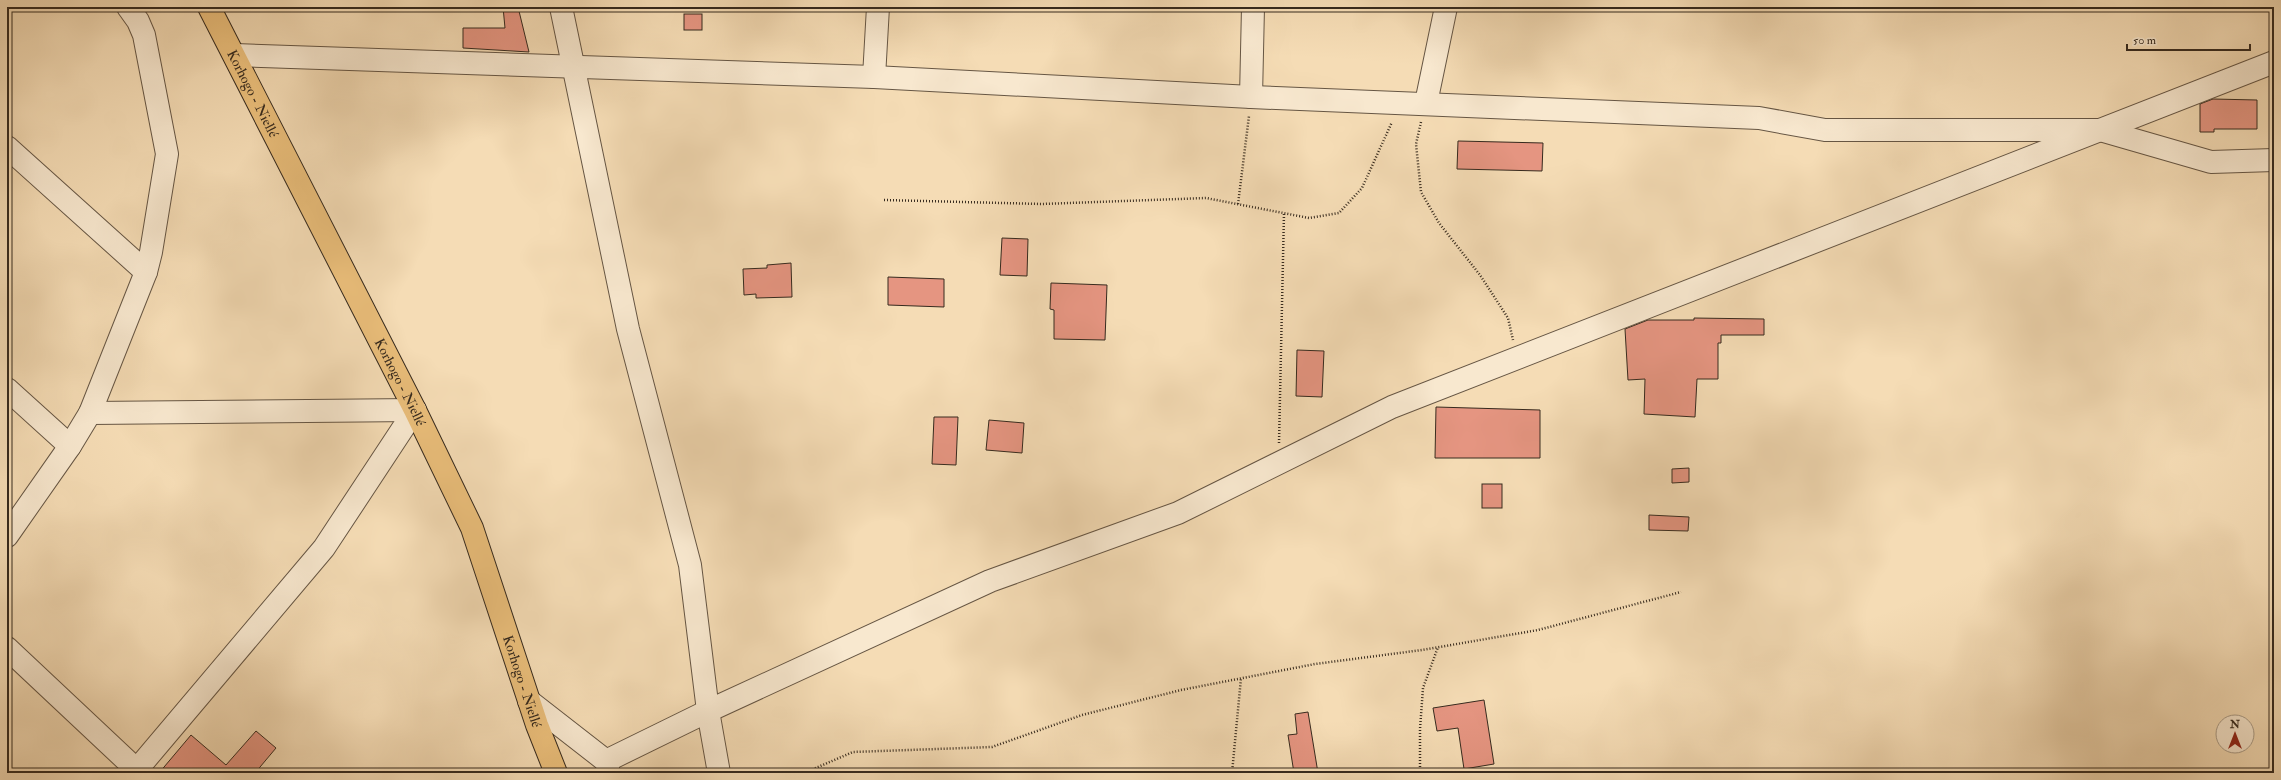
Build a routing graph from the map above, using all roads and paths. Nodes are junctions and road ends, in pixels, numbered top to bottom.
1 (128, 7) edge
2 (209, 7) edge
3 (561, 7) edge
4 (878, 7) edge
5 (1253, 7) edge
6 (1446, 7) edge
7 (235, 55) junction
8 (2274, 62) edge
9 (572, 67) junction
10 (874, 77) junction
11 (1251, 98) junction
12 (1403, 102) junction
13 (1426, 103) junction
14 (2100, 130) junction
15 (7, 147) edge
16 (2274, 160) edge
17 (884, 200) dead end
18 (1238, 204) junction
19 (1284, 213) junction
20 (146, 272) junction
21 (1518, 358) junction
22 (7, 389) edge
23 (415, 410) junction
24 (90, 413) junction
25 (70, 446) junction
26 (1278, 463) junction
27 (7, 536) edge
28 (1681, 592) dead end
29 (1438, 647) junction
30 (7, 648) edge
31 (1241, 678) junction
32 (530, 702) junction
33 (708, 711) junction
34 (608, 767) edge
35 (137, 772) edge
36 (556, 773) edge
37 (719, 773) edge
38 (804, 773) edge
39 (1232, 773) edge
40 (1420, 773) edge

1 - 20 street
2 - 7 main road, Korhogo - Niellé
3 - 9 street
4 - 10 street
5 - 11 street
6 - 13 street
7 - 9 street
7 - 23 main road, Korhogo - Niellé
8 - 14 street
9 - 10 street
9 - 33 street
10 - 11 street
11 - 12 street
11 - 18 path
12 - 13 street
12 - 19 path
13 - 14 street
13 - 21 path
14 - 16 street
14 - 21 street
15 - 20 street
17 - 18 path
18 - 19 path
19 - 26 path
20 - 24 street
21 - 26 street
22 - 25 street
23 - 24 street
23 - 32 main road, Korhogo - Niellé
23 - 35 street
24 - 25 street
25 - 27 street
26 - 33 street
28 - 29 path
29 - 31 path
29 - 40 path
30 - 35 street
31 - 38 path
31 - 39 path
32 - 34 street
32 - 36 main road, Korhogo - Niellé
33 - 34 street
33 - 37 street

